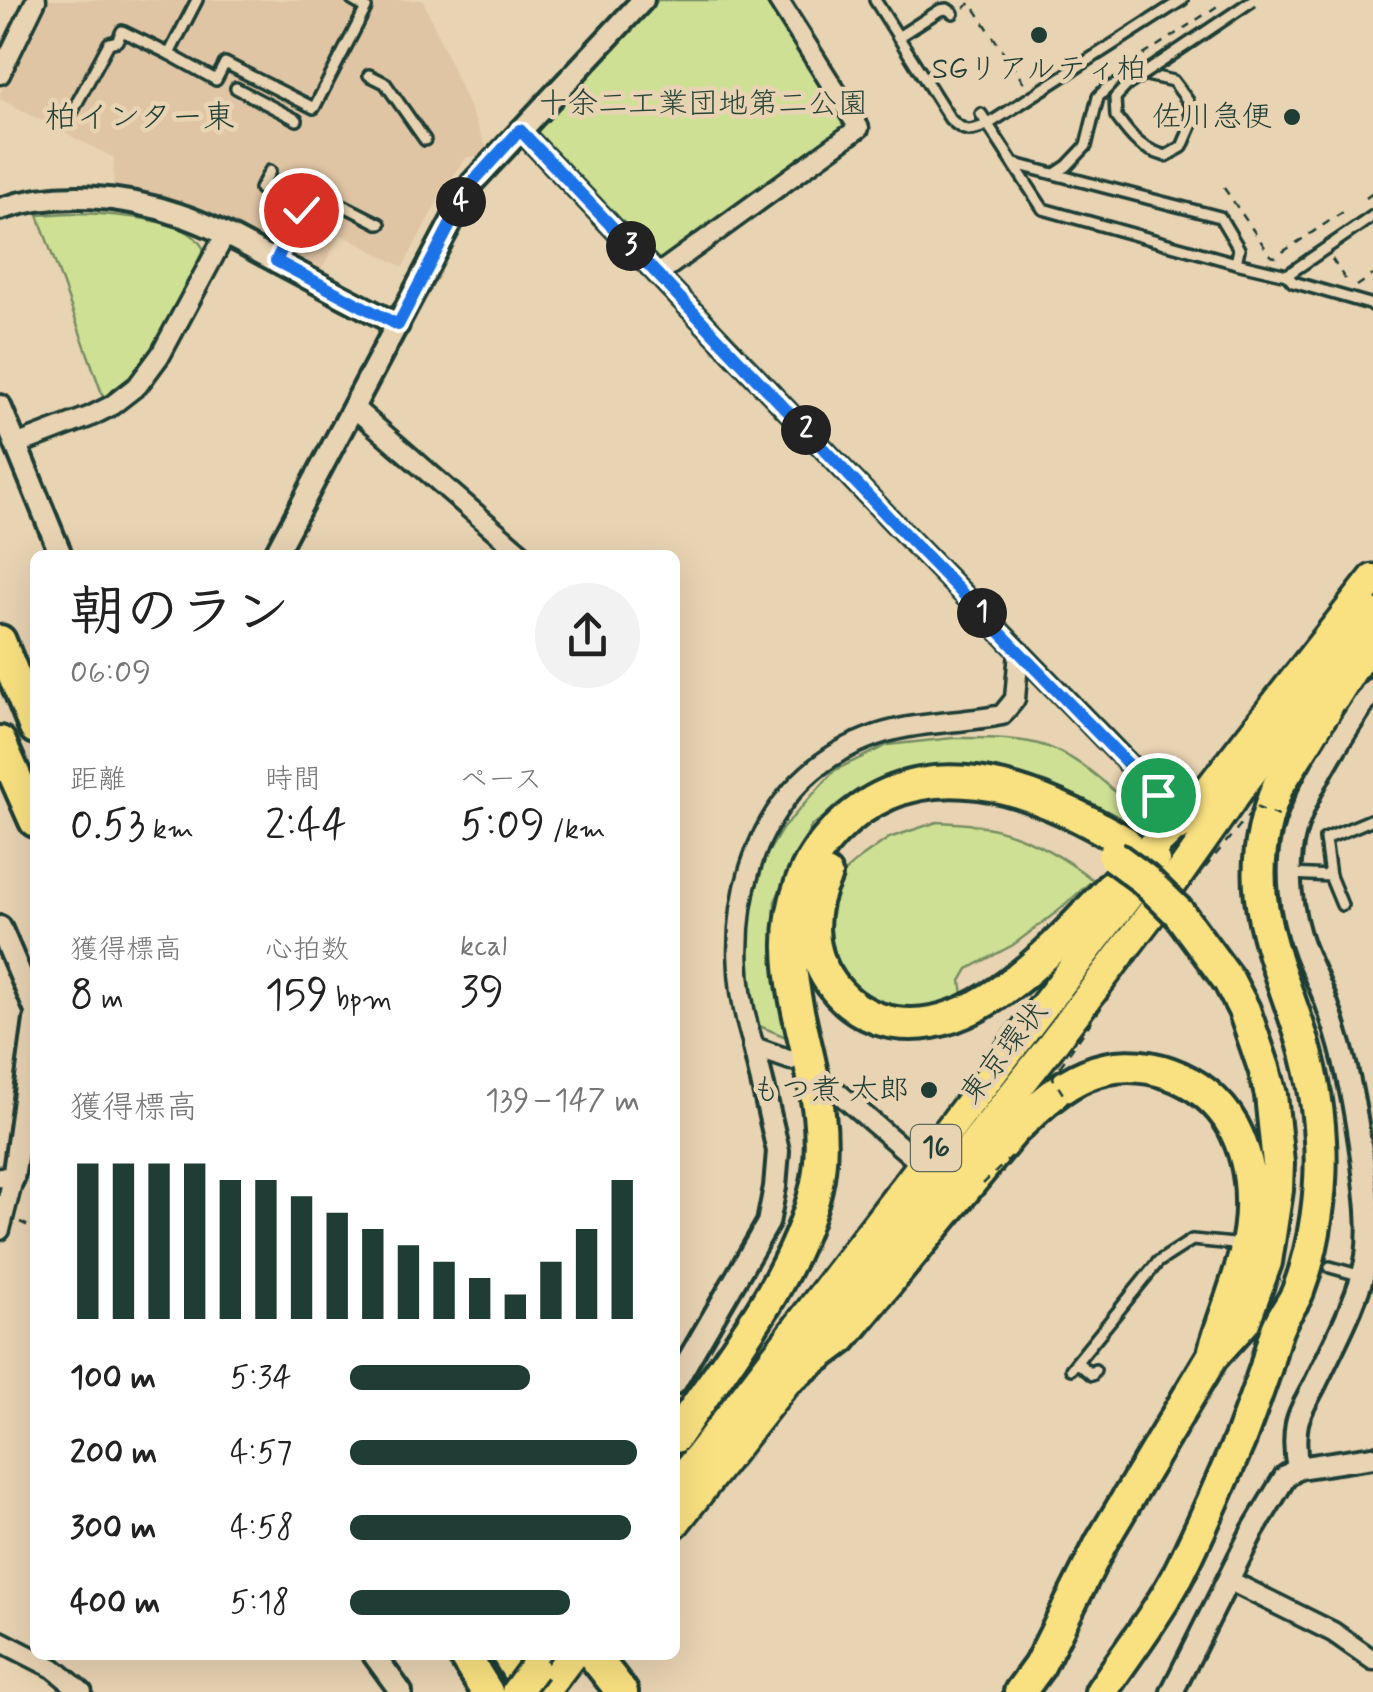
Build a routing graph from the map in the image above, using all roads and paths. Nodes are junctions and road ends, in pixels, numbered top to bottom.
1 (36, 0) edge
2 (196, 0) edge
3 (352, 0) edge
4 (643, 0) edge
5 (778, 0) edge
6 (875, 0) edge
7 (1182, 0) edge
8 (1228, 0) edge
9 (1253, 0) edge
10 (971, 3) dead end
11 (953, 13) dead end
12 (898, 38) junction
13 (168, 54) junction
14 (1131, 63) dead end
15 (0, 74) edge
16 (370, 75) dead end
17 (1026, 86) dead end
18 (236, 88) dead end
19 (1008, 96) dead end
20 (1014, 107) junction
21 (72, 112) dead end
22 (981, 114) dead end
23 (296, 120) dead end
24 (987, 125) junction
25 (520, 130) junction
26 (426, 140) dead end
27 (1015, 164) junction
28 (270, 171) dead end
29 (1055, 174) junction
30 (1224, 188) dead end
31 (1373, 193) edge
32 (1366, 198) dead end
33 (0, 209) edge
34 (301, 210) junction
35 (1343, 212) dead end
36 (1373, 216) edge
37 (380, 224) dead end
38 (224, 235) junction
39 (1331, 258) dead end
40 (276, 261) junction
41 (1236, 263) junction
42 (658, 274) junction
43 (1287, 275) junction
44 (1373, 276) edge
45 (1352, 289) junction
46 (1368, 294) dead end
47 (1373, 305) edge
48 (398, 325) junction
49 (0, 406) edge
50 (353, 407) junction
51 (16, 445) junction
52 (59, 550) edge
53 (277, 550) edge
54 (517, 550) edge
55 (1373, 579) edge
56 (1373, 614) edge
57 (1373, 635) edge
58 (0, 641) edge
59 (1019, 651) junction
60 (1373, 689) edge
61 (1348, 702) dead end
62 (30, 716) edge
63 (0, 742) edge
64 (1158, 795) dead end
65 (1194, 807) junction
66 (30, 810) edge
67 (1373, 819) edge
68 (1119, 849) junction
69 (1291, 874) junction
70 (1330, 876) junction
71 (1187, 896) junction
72 (1342, 904) dead end
73 (0, 927) edge
74 (1136, 958) dead end
75 (30, 996) edge
76 (754, 1047) junction
77 (791, 1060) dead end
78 (30, 1082) edge
79 (835, 1090) dead end
80 (933, 1174) junction
81 (6, 1178) edge
82 (982, 1184) dead end
83 (1370, 1205) edge
84 (0, 1230) edge
85 (1234, 1244) dead end
86 (1330, 1267) dead end
87 (1362, 1276) junction
88 (1280, 1323) junction
89 (1212, 1358) junction
90 (1095, 1370) dead end
91 (680, 1374) edge
92 (786, 1380) junction
93 (680, 1430) edge
94 (1373, 1457) edge
95 (1298, 1468) junction
96 (680, 1481) edge
97 (680, 1517) edge
98 (1228, 1580) junction
99 (0, 1641) edge
100 (30, 1656) edge
101 (37, 1660) edge
102 (378, 1660) edge
103 (467, 1660) edge
104 (561, 1660) edge
105 (597, 1660) edge
106 (1373, 1660) edge
107 (531, 1673) edge
108 (1036, 1679) edge
109 (82, 1692) edge
110 (401, 1692) edge
111 (487, 1692) edge
112 (622, 1692) edge
113 (1020, 1692) edge
114 (1102, 1692) edge
115 (1172, 1692) edge

1 - 15 street
2 - 13 lane
3 - 13 lane
4 - 25 street
5 - 42 street
6 - 12 lane
7 - 20 lane
8 - 14 path
9 - 29 lane, bridge
10 - 17 path
11 - 12 lane
12 - 24 lane
13 - 21 lane
16 - 26 lane
18 - 23 lane
19 - 20 lane
20 - 24 lane
22 - 24 lane
24 - 27 lane
25 - 42 street
25 - 48 street
27 - 29 lane
27 - 41 lane
28 - 34 lane
29 - 41 lane
30 - 35 path
31 - 32 path
33 - 38 street
34 - 37 lane
34 - 40 lane
36 - 43 lane
38 - 40 street
38 - 51 street
39 - 45 path
40 - 48 street
41 - 43 lane
42 - 59 street
43 - 47 lane
44 - 45 path
45 - 46 path
48 - 50 street
49 - 51 street
50 - 53 street
50 - 54 street
51 - 52 street
55 - 65 highway, 東京環状 / 16
56 - 80 highway, 東京環状 / 16
57 - 88 highway
58 - 62 highway
59 - 64 street
59 - 76 street
60 - 69 street
61 - 71 path, bridge
63 - 66 highway
65 - 68 highway
65 - 80 highway, 東京環状 / 16
67 - 70 lane
68 - 71 highway, bridge
68 - 93 highway
69 - 70 lane
69 - 83 street
70 - 72 lane
71 - 88 highway
71 - 89 highway
73 - 75 street
74 - 82 path, bridge
76 - 77 street
76 - 91 street
78 - 81 street
79 - 80 street
80 - 92 highway, 東京環状 / 16
80 - 96 highway, 東京環状 / 16
81 - 84 street
83 - 87 street
85 - 90 lane
86 - 87 lane
87 - 95 street
88 - 114 highway
89 - 92 highway
89 - 108 highway
92 - 97 highway, 東京環状 / 16
94 - 95 street
95 - 98 street
98 - 106 street
98 - 115 street
99 - 100 street
101 - 109 street
102 - 110 street
103 - 111 highway
104 - 107 highway
105 - 112 highway
108 - 113 highway

